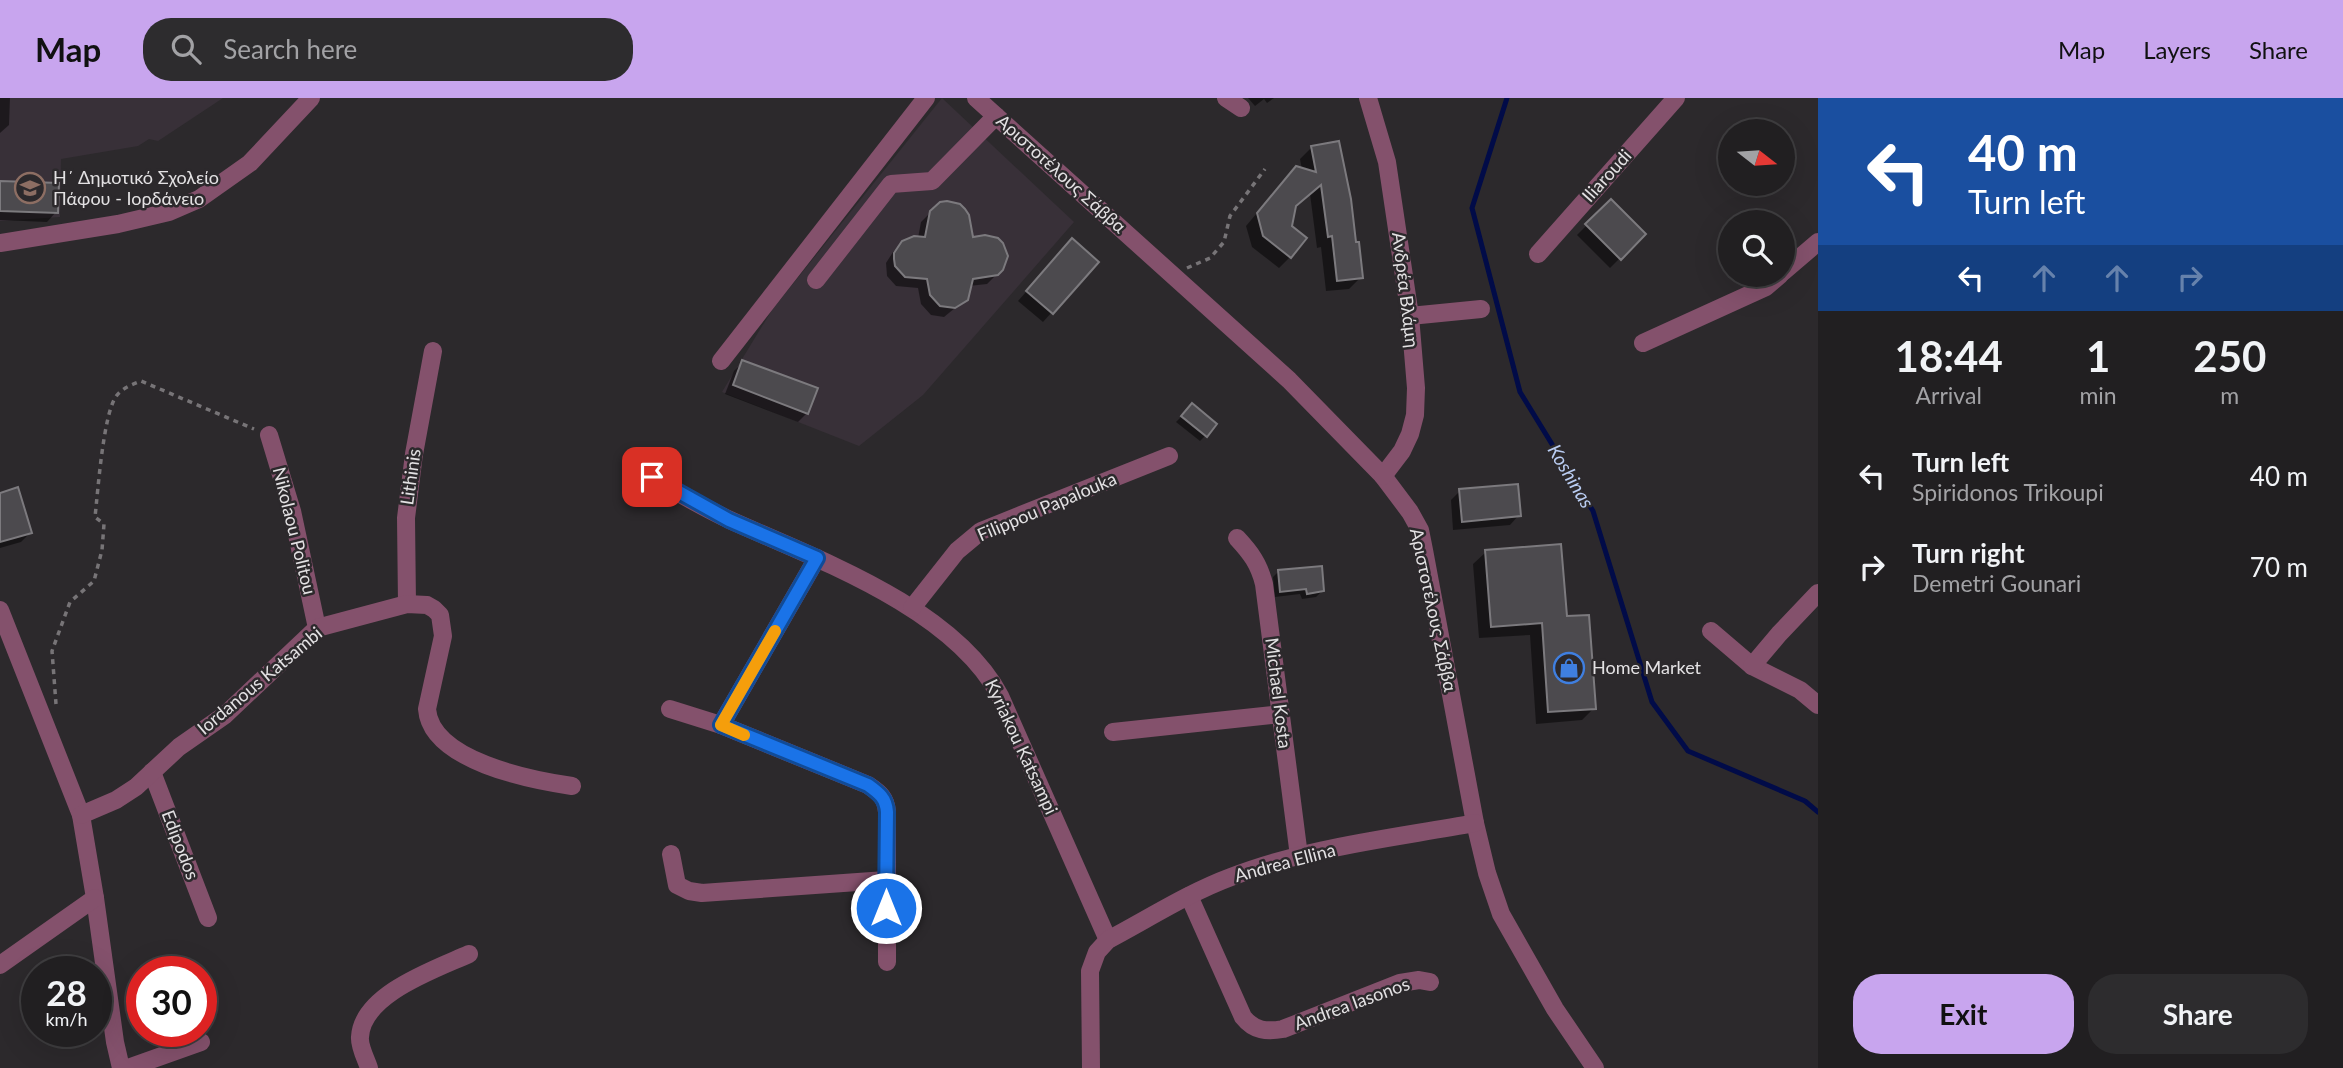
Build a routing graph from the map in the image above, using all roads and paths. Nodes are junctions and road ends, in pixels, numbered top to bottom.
1 (310, 98) edge
2 (926, 98) edge
3 (976, 98) edge
4 (1368, 98) edge
5 (1676, 98) edge
6 (996, 116) junction
7 (1265, 169) dead end
8 (1818, 242) edge
9 (0, 243) edge
10 (1538, 254) dead end
11 (1795, 261) edge
12 (1173, 274) junction
13 (816, 280) dead end
14 (1766, 287) edge
15 (1481, 309) dead end
16 (1410, 316) junction
17 (1643, 343) dead end
18 (433, 351) dead end
19 (720, 361) dead end
20 (269, 435) joint
21 (1170, 456) dead end
22 (1382, 476) junction
23 (652, 477) dead end
24 (1237, 538) dead end
25 (817, 558) junction
26 (1818, 593) edge
27 (407, 604) junction
28 (912, 608) junction
29 (0, 610) edge
30 (317, 628) junction
31 (1711, 631) dead end
32 (1752, 666) junction
33 (1818, 705) edge
34 (670, 709) dead end
35 (1280, 713) junction
36 (721, 725) junction
37 (45, 728) junction
38 (1113, 732) dead end
39 (152, 772) junction
40 (572, 786) dead end
41 (81, 815) junction
42 (1475, 823) junction
43 (671, 853) dead end
44 (1298, 856) junction
45 (886, 880) junction
46 (1189, 896) junction
47 (95, 898) junction
48 (208, 918) dead end
49 (1108, 940) junction
50 (469, 954) dead end
51 (887, 962) dead end
52 (0, 965) edge
53 (1430, 982) dead end
54 (187, 1047) edge
55 (121, 1068) edge
56 (128, 1068) edge
57 (369, 1068) edge
58 (1091, 1068) edge
59 (1595, 1068) edge

1 - 9 street
2 - 19 street
3 - 6 street, Αριστοτέλους Σάββα
4 - 16 street, Ανδρέα Βλάμη
5 - 10 street, Iliaroudi
6 - 12 street, Αριστοτέλους Σάββα
6 - 13 street
7 - 12 path
8 - 11 street
12 - 22 street, Αριστοτέλους Σάββα
14 - 17 street
15 - 16 street
16 - 22 street, Ανδρέα Βλάμη
18 - 27 street, Lithinis
20 - 30 street, Nikolaou Politou
20 - 37 path
21 - 28 street, Filippou Papalouka
22 - 42 street, Αριστοτέλους Σάββα
23 - 25 street, Kyriakou Katsampi
24 - 35 street, Michael Kosta
25 - 28 street, Kyriakou Katsampi
25 - 36 street
26 - 32 street
27 - 30 street, Iordanous Katsambi
27 - 40 street
28 - 49 street, Kyriakou Katsampi
29 - 37 street
30 - 39 street, Iordanous Katsambi
31 - 32 street
32 - 33 street
34 - 36 street
35 - 38 street
35 - 44 street, Michael Kosta
36 - 45 street
37 - 41 street
39 - 41 street, Iordanous Katsambi
39 - 48 street, Edipodos
41 - 47 street
42 - 44 street, Andrea Ellina
42 - 59 street, Αριστοτέλους Σάββα
43 - 45 street
44 - 46 street, Andrea Ellina
45 - 51 street
46 - 49 street, Andrea Ellina
46 - 53 street, Andrea Iasonos
47 - 52 street
47 - 55 street
49 - 58 street
50 - 57 street
54 - 56 street

